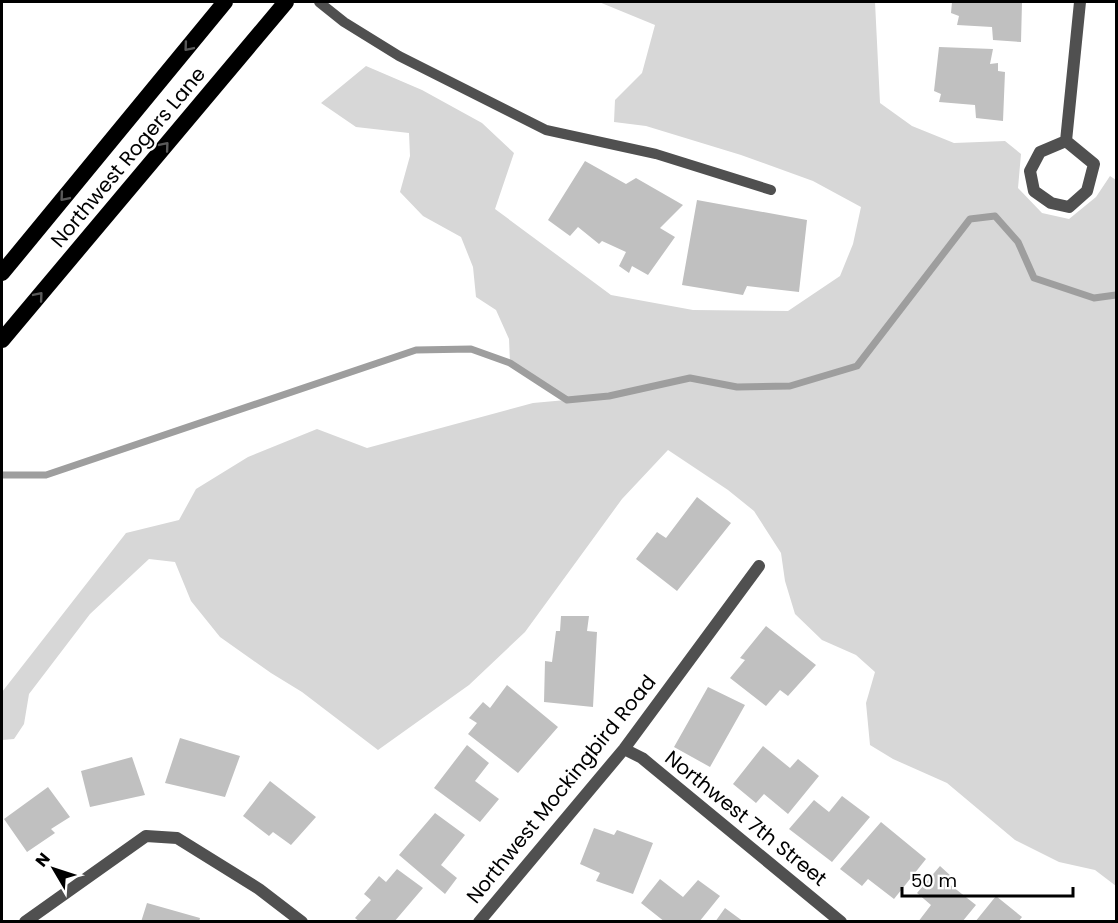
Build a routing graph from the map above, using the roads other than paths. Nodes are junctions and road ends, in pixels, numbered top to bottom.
1 (225, 2) edge
2 (286, 2) edge
3 (319, 2) edge
4 (1080, 2) edge
5 (1066, 141) junction
6 (771, 190) dead end
7 (2, 273) edge
8 (2, 340) edge
9 (759, 566) dead end
10 (624, 749) junction
11 (25, 921) edge
12 (302, 921) edge
13 (479, 921) edge
14 (841, 921) edge

1 -> 7 highway, Northwest Rogers Lane
8 -> 2 highway, Northwest Rogers Lane
3 - 6 lane
4 - 5 street
5 - 5 street
9 - 10 street, Northwest Mockingbird Road
10 - 13 street, Northwest Mockingbird Road
10 - 14 street, Northwest 7th Street
11 - 12 street

